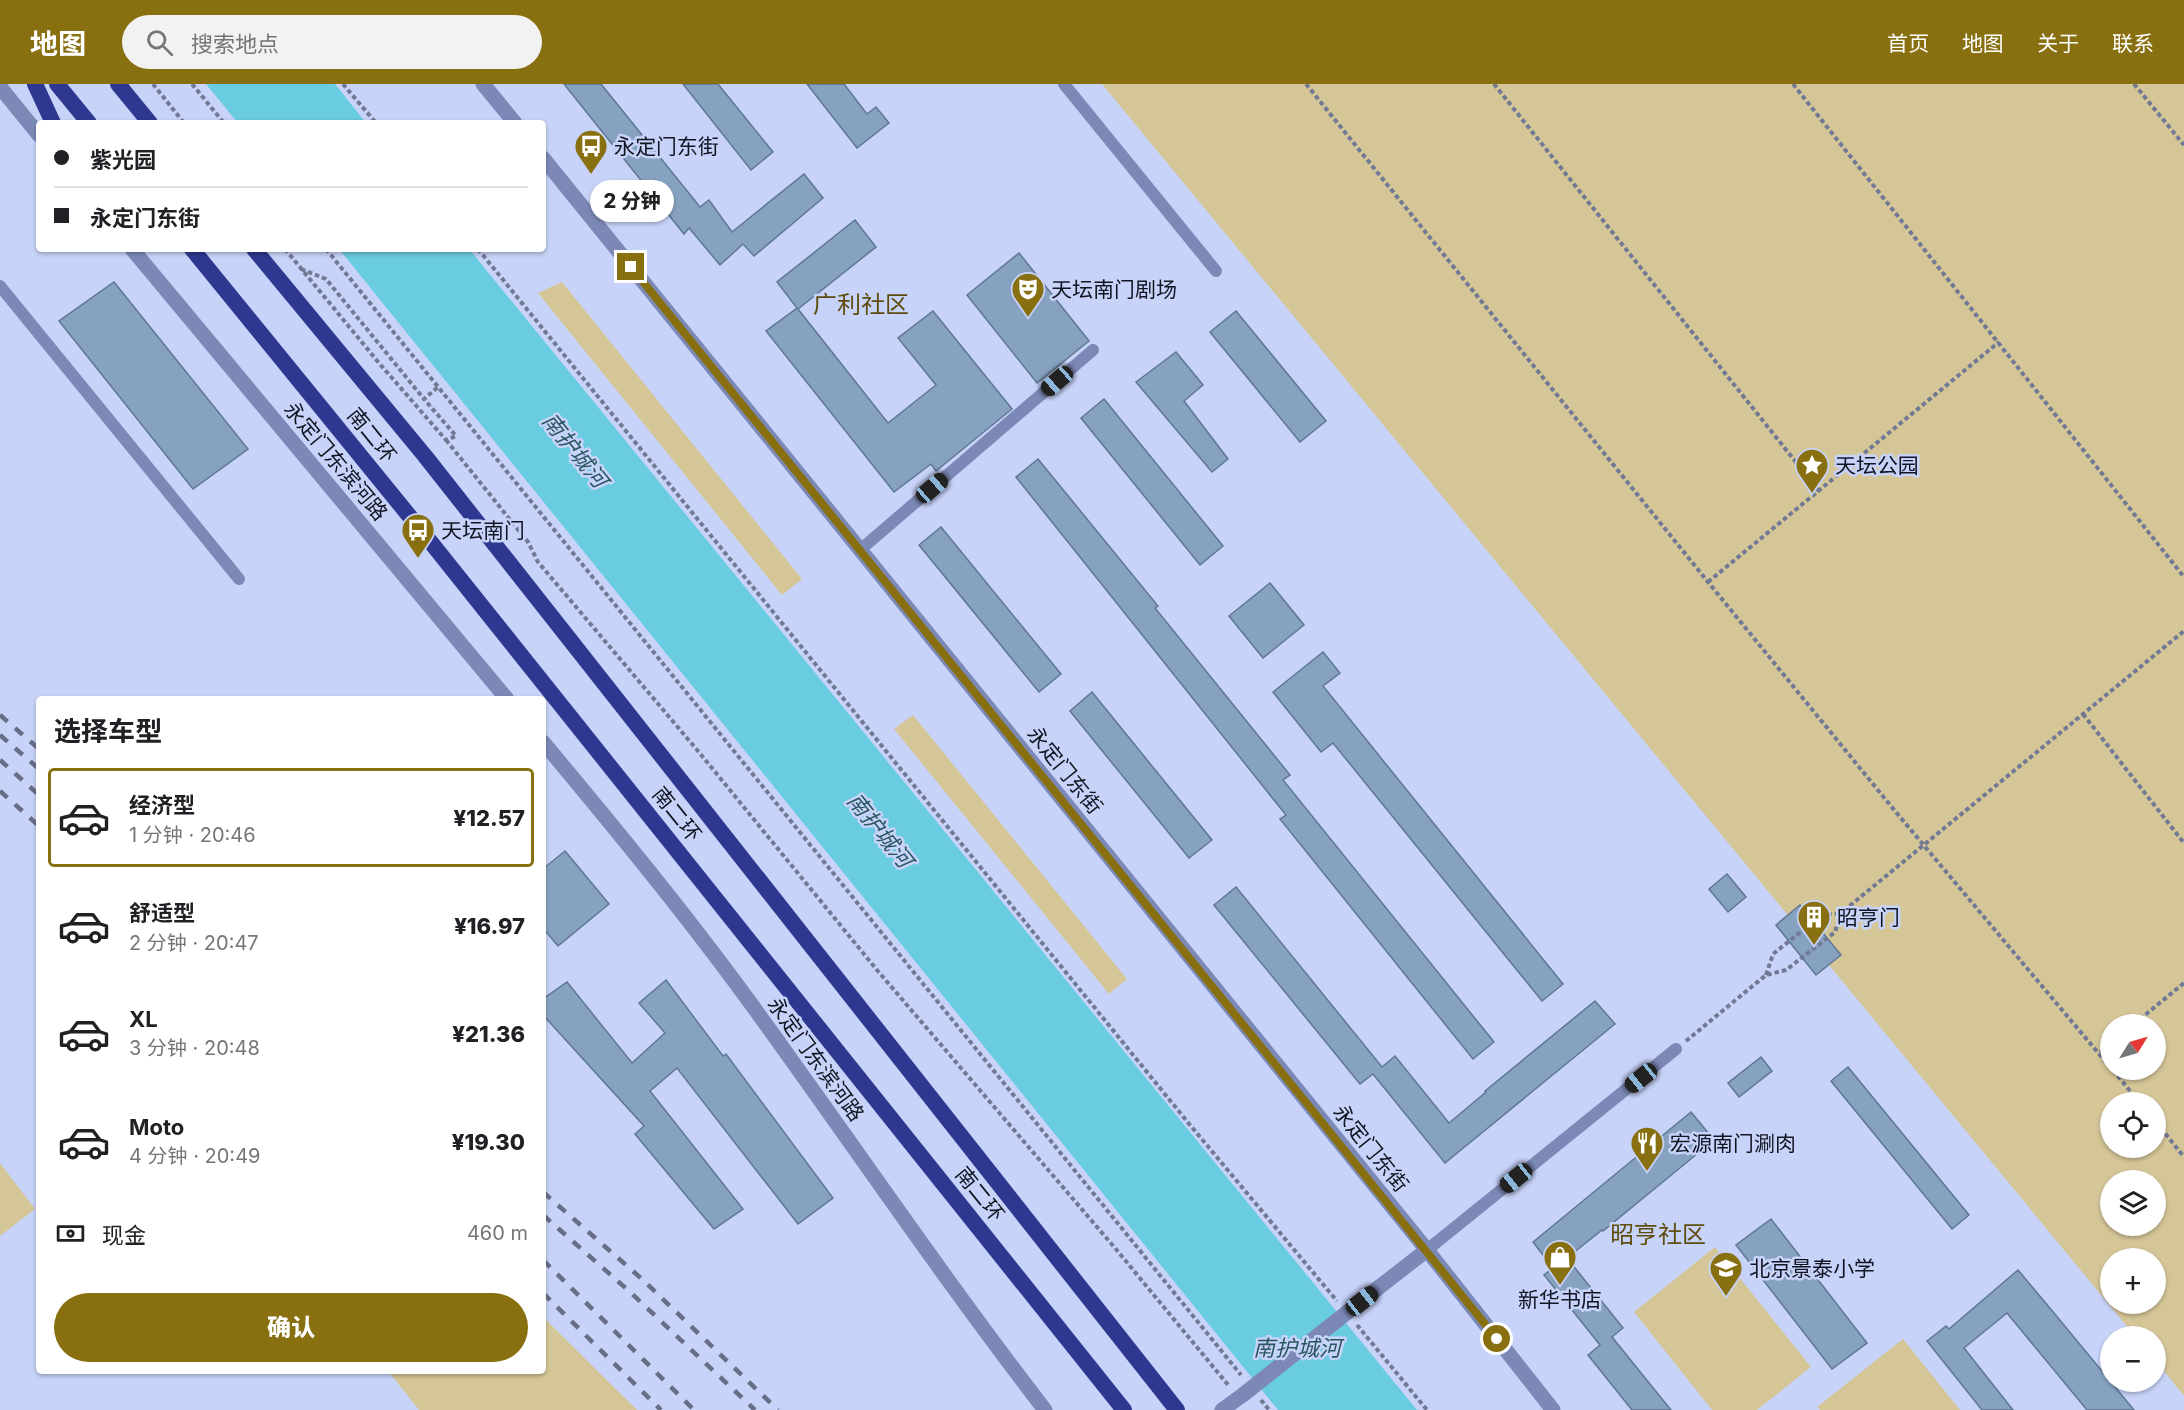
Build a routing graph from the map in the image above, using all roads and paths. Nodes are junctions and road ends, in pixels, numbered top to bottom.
1 (35, 84) edge
2 (57, 84) edge
3 (118, 84) edge
4 (153, 84) edge
5 (192, 84) edge
6 (343, 84) edge
7 (483, 84) edge
8 (1064, 84) edge
9 (1306, 84) edge
10 (1494, 84) edge
11 (1793, 84) edge
12 (2134, 84) edge
13 (0, 87) edge
14 (52, 120) edge
15 (87, 120) edge
16 (148, 120) edge
17 (182, 120) edge
18 (222, 120) edge
19 (373, 120) edge
20 (513, 120) edge
21 (36, 131) edge
22 (2184, 145) edge
23 (546, 162) edge
24 (134, 252) edge
25 (194, 252) edge
26 (256, 252) edge
27 (288, 252) edge
28 (328, 252) edge
29 (480, 252) edge
30 (301, 268) junction
31 (1216, 271) dead end
32 (0, 286) edge
33 (1999, 342) junction
34 (1093, 350) dead end
35 (438, 387) junction
36 (423, 399) junction
37 (446, 440) junction
38 (1819, 491) junction
39 (860, 550) junction
40 (2184, 577) edge
41 (239, 579) dead end
42 (1708, 582) junction
43 (2184, 631) edge
44 (504, 696) edge
45 (2083, 714) junction
46 (546, 746) edge
47 (2184, 843) edge
48 (1924, 845) junction
49 (1841, 913) junction
50 (1766, 975) junction
51 (2184, 983) edge
52 (2146, 1014) edge
53 (1676, 1049) joint
54 (2099, 1053) edge
55 (2121, 1080) edge
56 (2131, 1092) edge
57 (2166, 1134) edge
58 (2184, 1157) edge
59 (1427, 1250) junction
60 (1338, 1303) dead end
61 (1353, 1321) dead end
62 (1246, 1391) junction
63 (1045, 1410) edge
64 (1125, 1410) edge
65 (1177, 1410) edge
66 (1222, 1410) edge
67 (1269, 1410) edge
68 (1426, 1410) edge
69 (1553, 1410) edge

1 - 14 highway
2 - 15 highway
3 - 16 highway
4 - 17 path
5 - 18 path
6 - 19 path
7 - 20 street
8 - 31 lane
9 - 42 path
10 - 38 path
11 - 33 path
12 - 22 path
13 - 21 street
23 - 39 street, 永定门东街
24 - 44 street, 永定门东滨河路
25 - 64 highway, 南二环
26 - 65 highway, 南二环
27 - 30 path
28 - 35 path
29 - 60 path
30 - 36 path
30 - 37 path
32 - 41 lane
33 - 38 path
33 - 40 path
34 - 39 lane
35 - 36 path
35 - 62 path
36 - 37 path
37 - 62 path
38 - 42 path
39 - 59 street, 永定门东街
42 - 48 path
43 - 45 path
45 - 47 path
45 - 48 path
46 - 63 street, 永定门东滨河路
48 - 49 path
48 - 54 path
49 - 50 path
49 - 50 path
50 - 53 path
51 - 52 path
53 - 59 lane
55 - 56 path
57 - 58 path
59 - 62 street, bridge
59 - 69 street, 永定门东街
61 - 68 path
62 - 66 street
62 - 67 path

